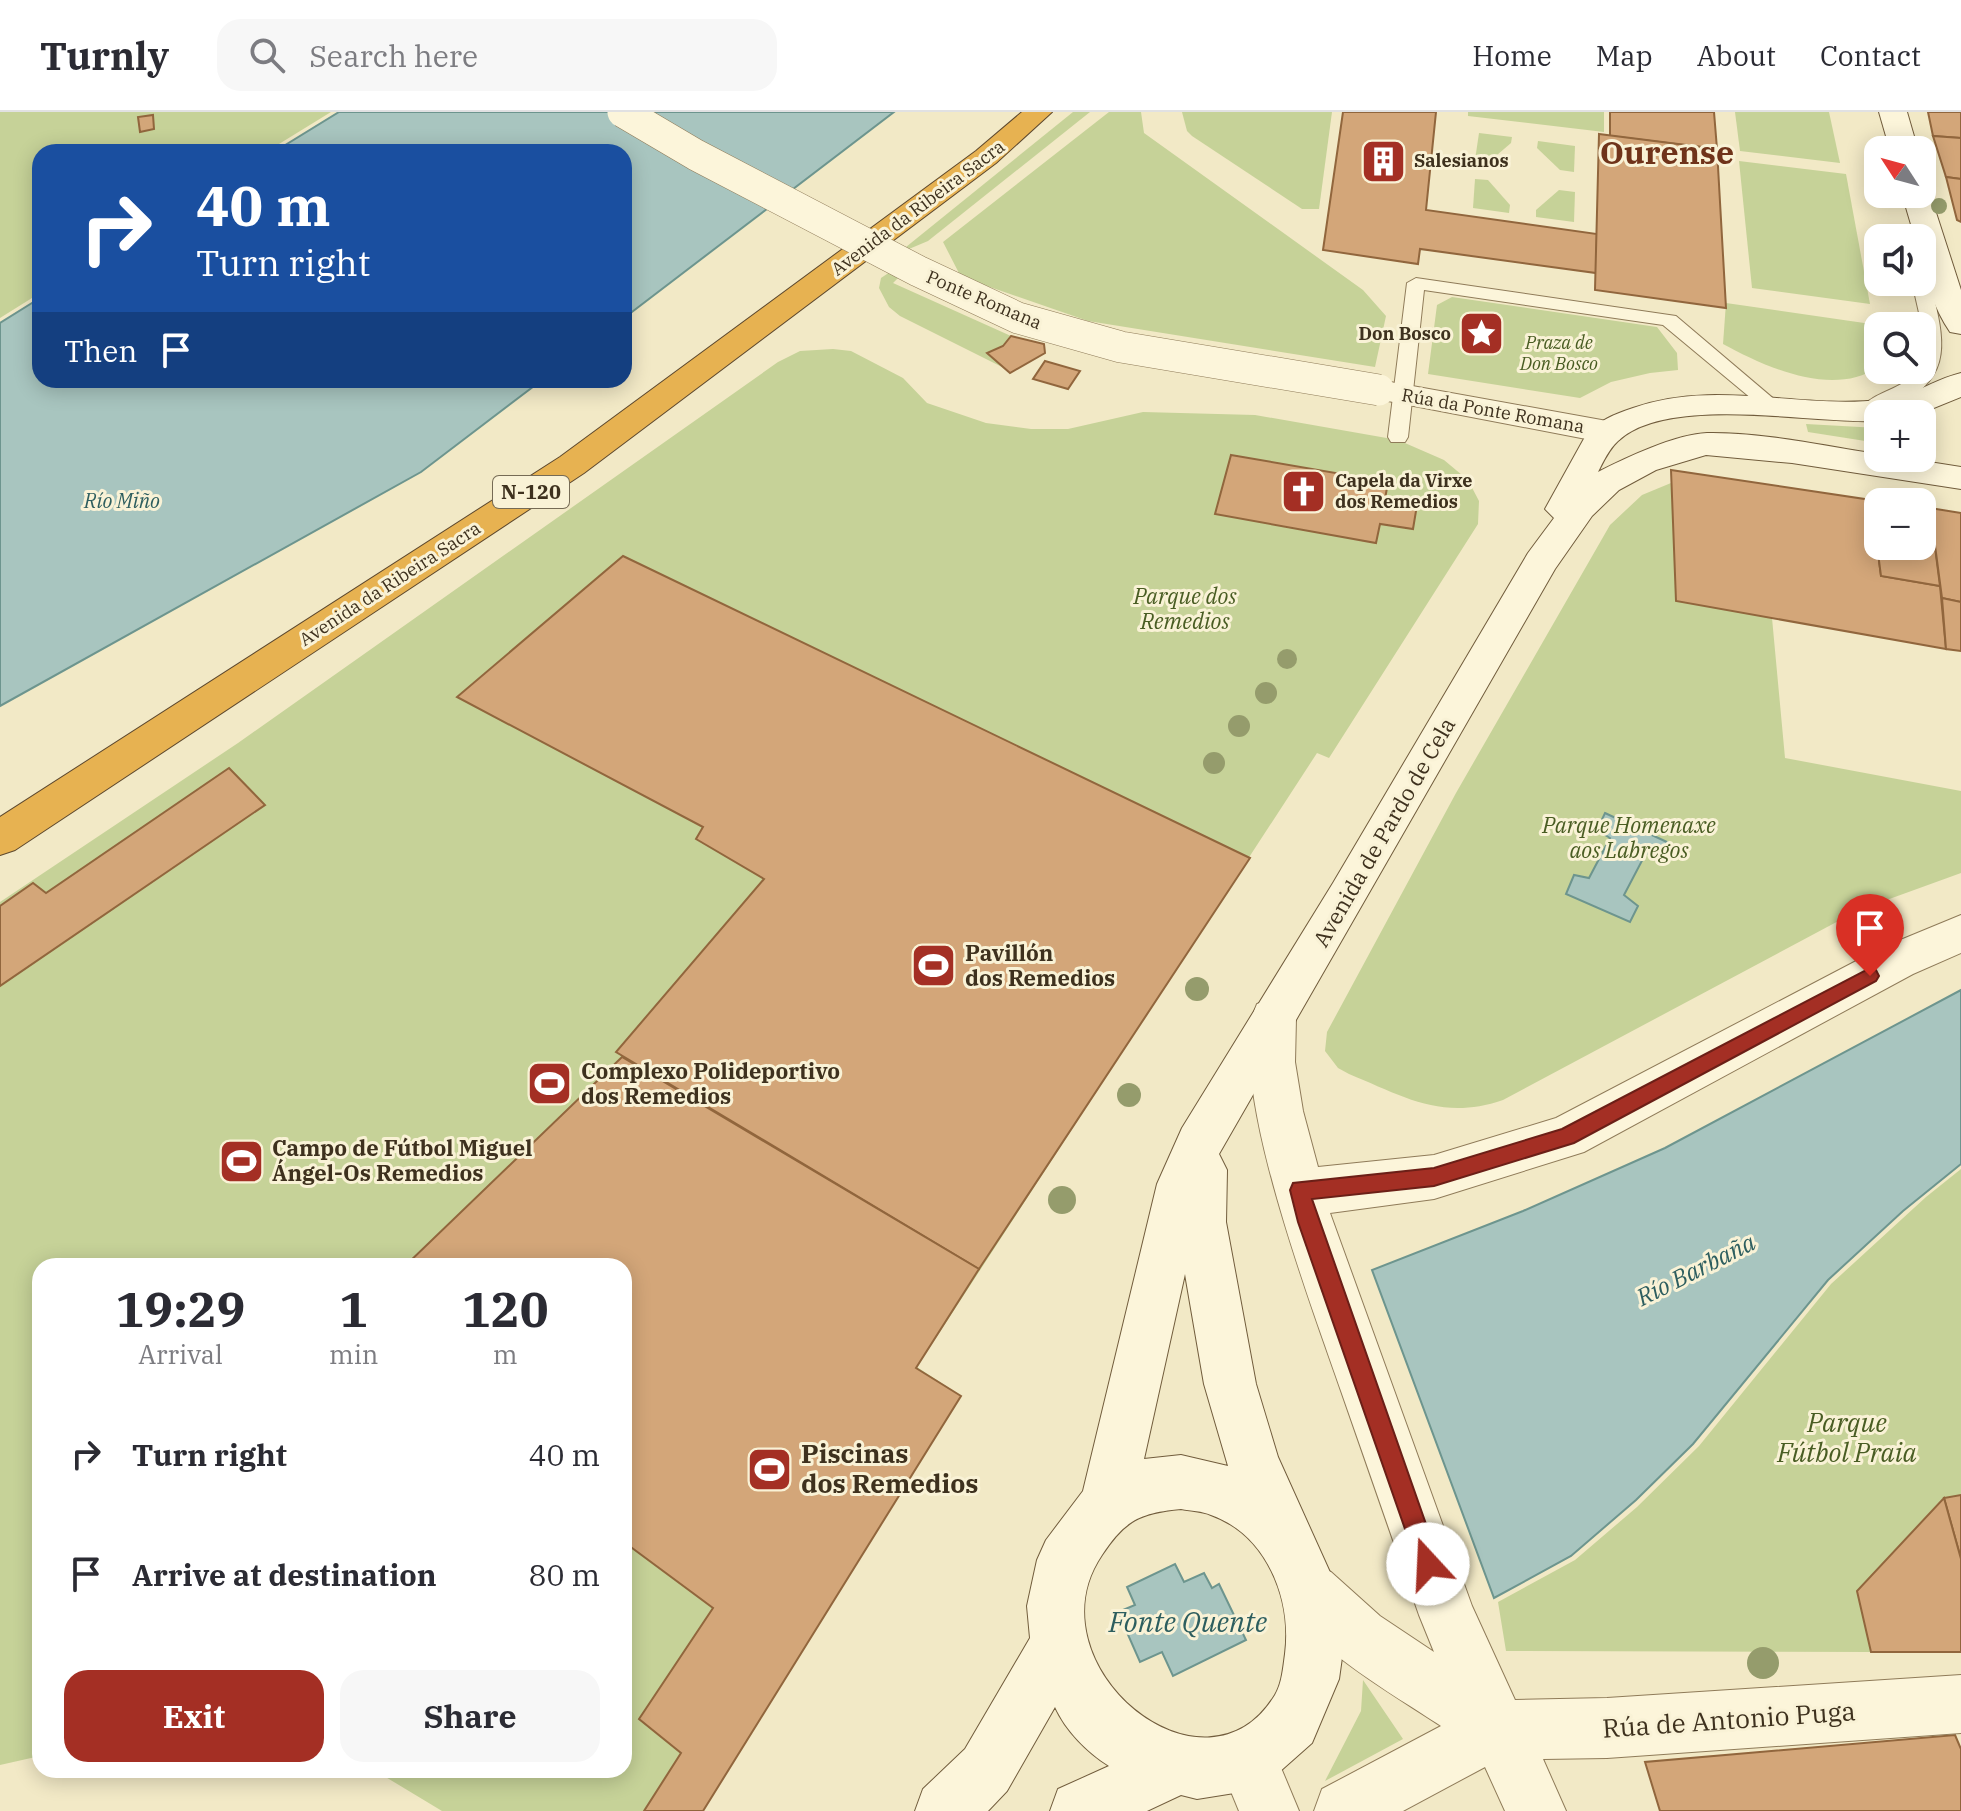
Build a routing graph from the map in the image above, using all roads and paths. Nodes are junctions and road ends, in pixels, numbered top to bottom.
1 (623, 112) edge
2 (1038, 112) edge
3 (1893, 112) edge
4 (1900, 136) edge
5 (1941, 283) edge
6 (1961, 325) edge
7 (1961, 383) edge
8 (1392, 392) junction
9 (1771, 405) junction
10 (1862, 411) junction
11 (1607, 432) junction
12 (1398, 437) dead end
13 (1961, 478) edge
14 (1541, 562) junction
15 (0, 838) edge
16 (1961, 933) edge
17 (1273, 1018) junction
18 (1223, 1100) junction
19 (1314, 1201) junction
20 (1107, 1504) junction
21 (1299, 1567) junction
22 (1057, 1648) junction
23 (1961, 1704) edge
24 (1498, 1730) junction
25 (1168, 1770) junction
26 (1258, 1786) edge
27 (945, 1811) edge
28 (1080, 1811) edge
29 (1344, 1811) edge
30 (1536, 1811) edge

1 - 8 street, Ponte Romana, bridge
2 - 15 highway, Avenida da Ribeira Sacra / N-120
3 - 4 street
5 - 6 street
5 - 10 lane
7 - 10 street
8 - 9 lane
8 - 11 street, Rúa da Ponte Romana
8 - 12 lane
9 - 10 street
9 - 11 street
11 - 14 street, Avenida de Pardo de Cela
13 - 14 street, Avenida de Pardo de Cela
14 - 17 street, Avenida de Pardo de Cela
16 - 19 street
17 - 18 street, Avenida de Pardo de Cela
17 - 19 street
18 - 20 street, Avenida de Pardo de Cela
18 - 21 street, Avenida de Pardo de Cela
19 - 24 street
20 - 21 street
20 - 22 street
21 - 24 street
21 - 26 street
22 - 25 street
22 - 27 street
23 - 24 street, Rúa de Antonio Puga
24 - 29 street
24 - 30 street
25 - 26 street
25 - 28 street

